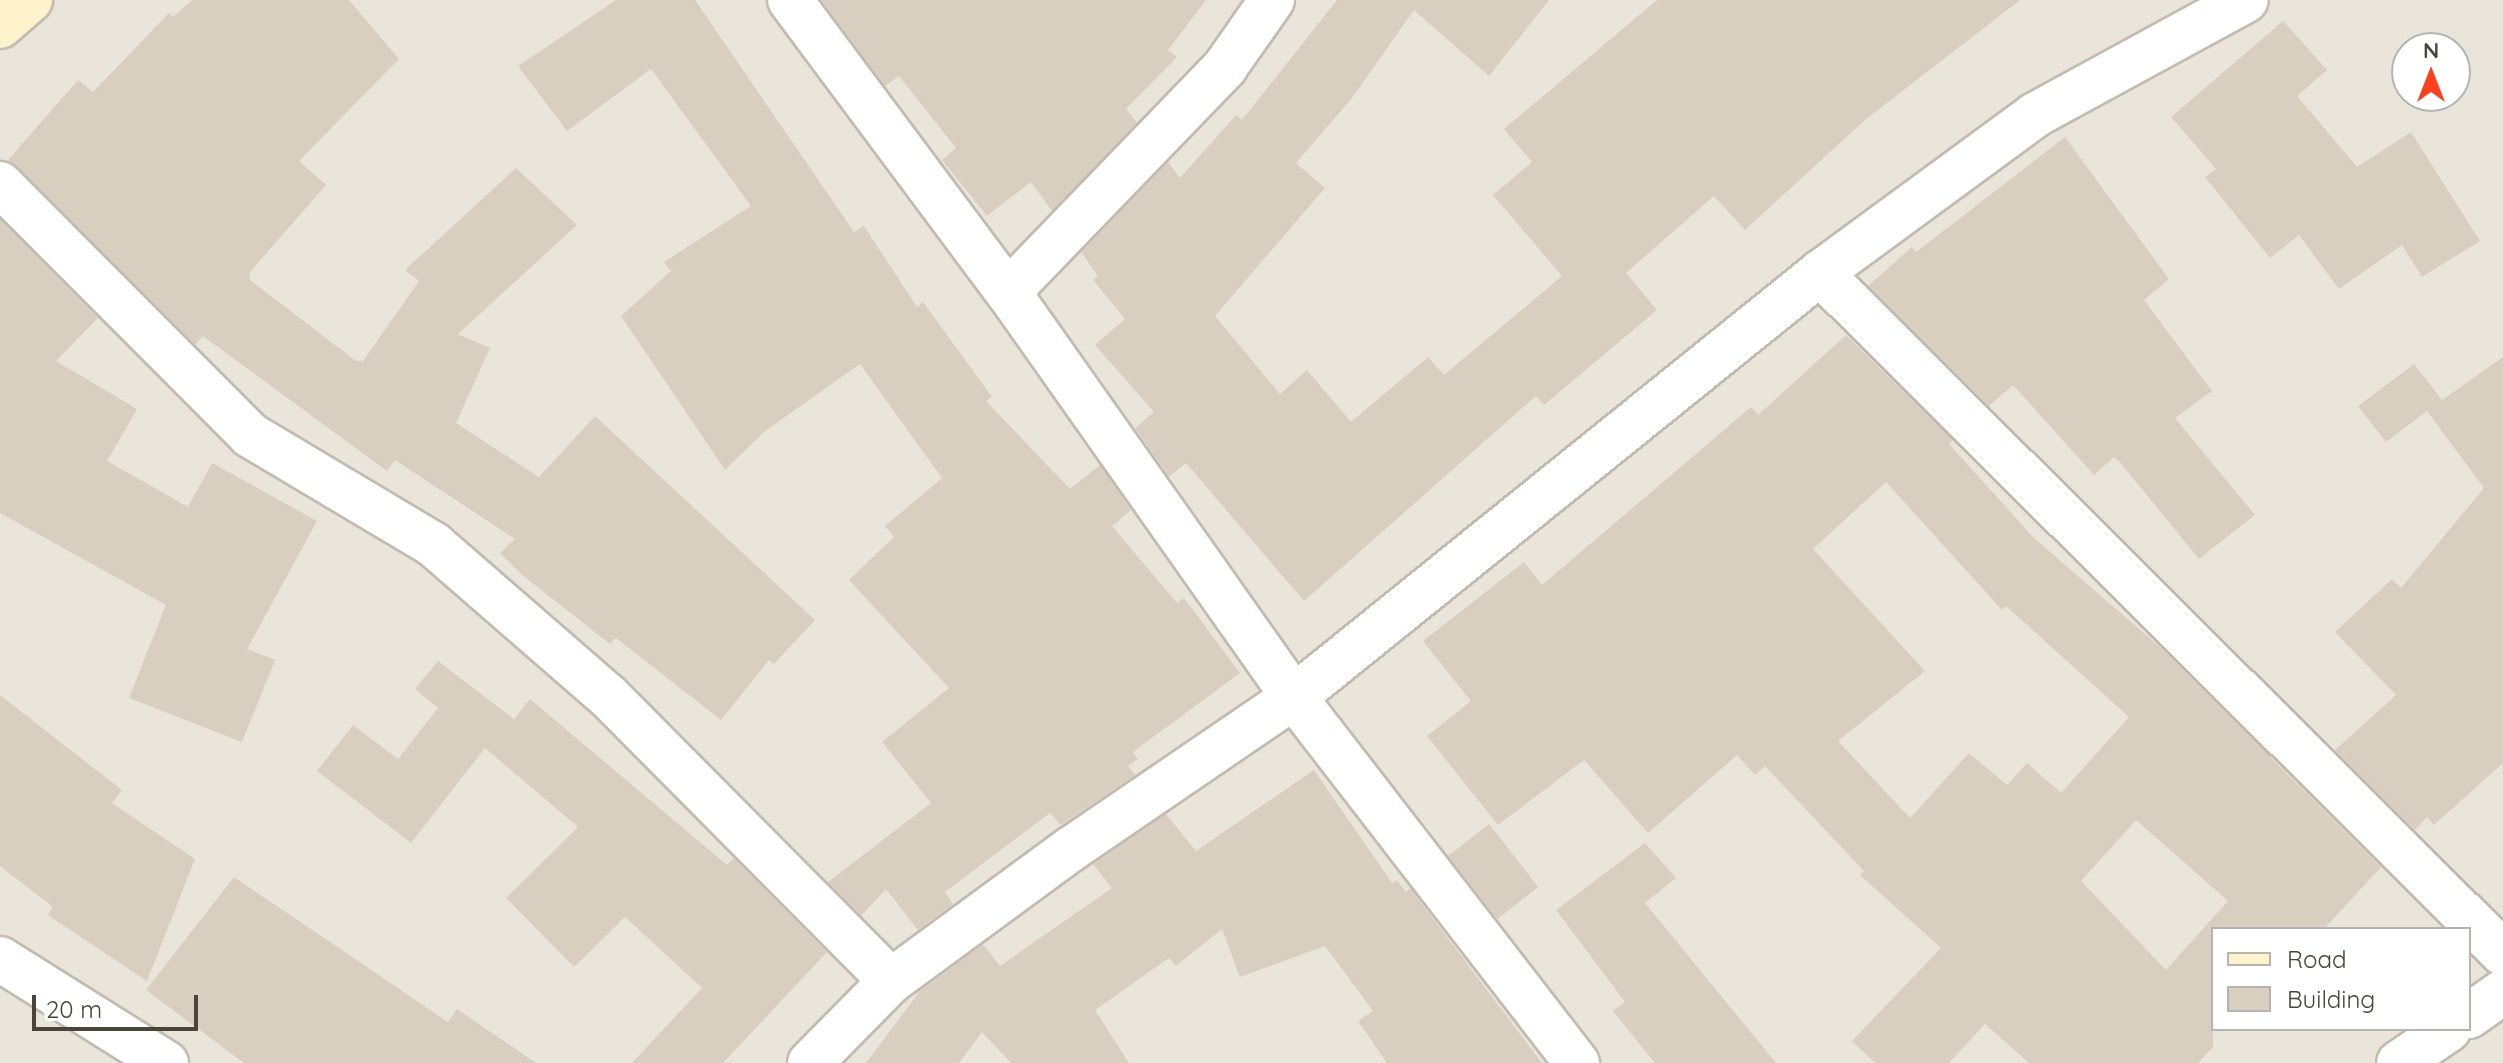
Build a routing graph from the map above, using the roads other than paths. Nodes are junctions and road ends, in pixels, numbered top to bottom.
1 (30, 0) edge
2 (790, 0) edge
3 (1272, 0) edge
4 (2246, 0) edge
5 (0, 26) edge
6 (0, 184) edge
7 (1820, 273) junction
8 (1008, 292) junction
9 (1294, 697) junction
10 (2503, 953) edge
11 (0, 959) edge
12 (891, 981) junction
13 (2503, 992) edge
14 (2471, 1015) edge
15 (2446, 1031) edge
16 (164, 1062) edge
17 (810, 1063) edge
18 (1577, 1063) edge
19 (2399, 1063) edge

1 - 5 main road
2 - 8 street
3 - 8 street
4 - 7 street
6 - 12 street
7 - 9 street
7 - 10 street
8 - 9 street
9 - 12 street
9 - 18 street
11 - 16 street
12 - 17 street
13 - 14 street
15 - 19 street

